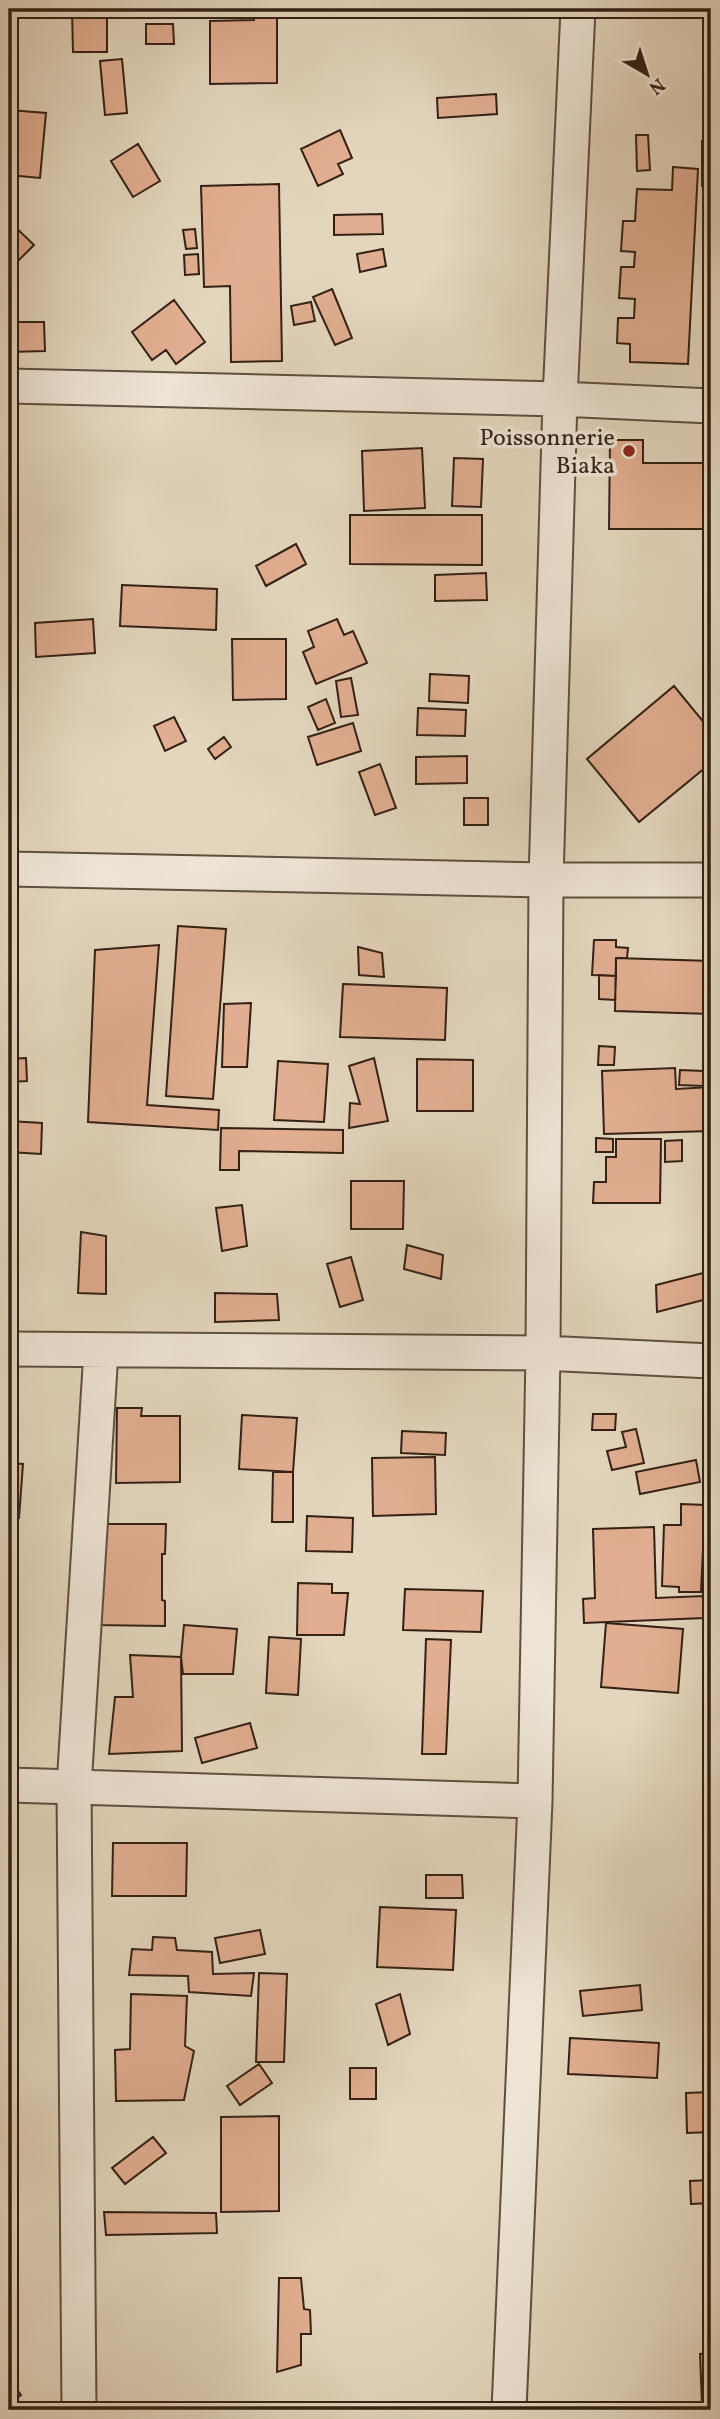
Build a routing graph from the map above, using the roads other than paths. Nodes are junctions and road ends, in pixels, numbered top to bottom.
1 (578, 9) edge
2 (9, 386) edge
3 (560, 399) junction
4 (711, 406) edge
5 (9, 869) edge
6 (546, 880) junction
7 (711, 880) edge
8 (9, 1349) edge
9 (101, 1351) junction
10 (543, 1353) junction
11 (711, 1361) edge
12 (9, 1785) edge
13 (74, 1787) junction
14 (535, 1801) junction
15 (79, 2410) edge
16 (509, 2410) edge

1 - 3 street
2 - 3 street
3 - 4 street
3 - 6 street
5 - 6 street
6 - 7 street
6 - 10 street
8 - 9 street
9 - 10 street
9 - 13 street
10 - 11 street
10 - 14 street
12 - 13 street
13 - 14 street
13 - 15 street
14 - 16 street

